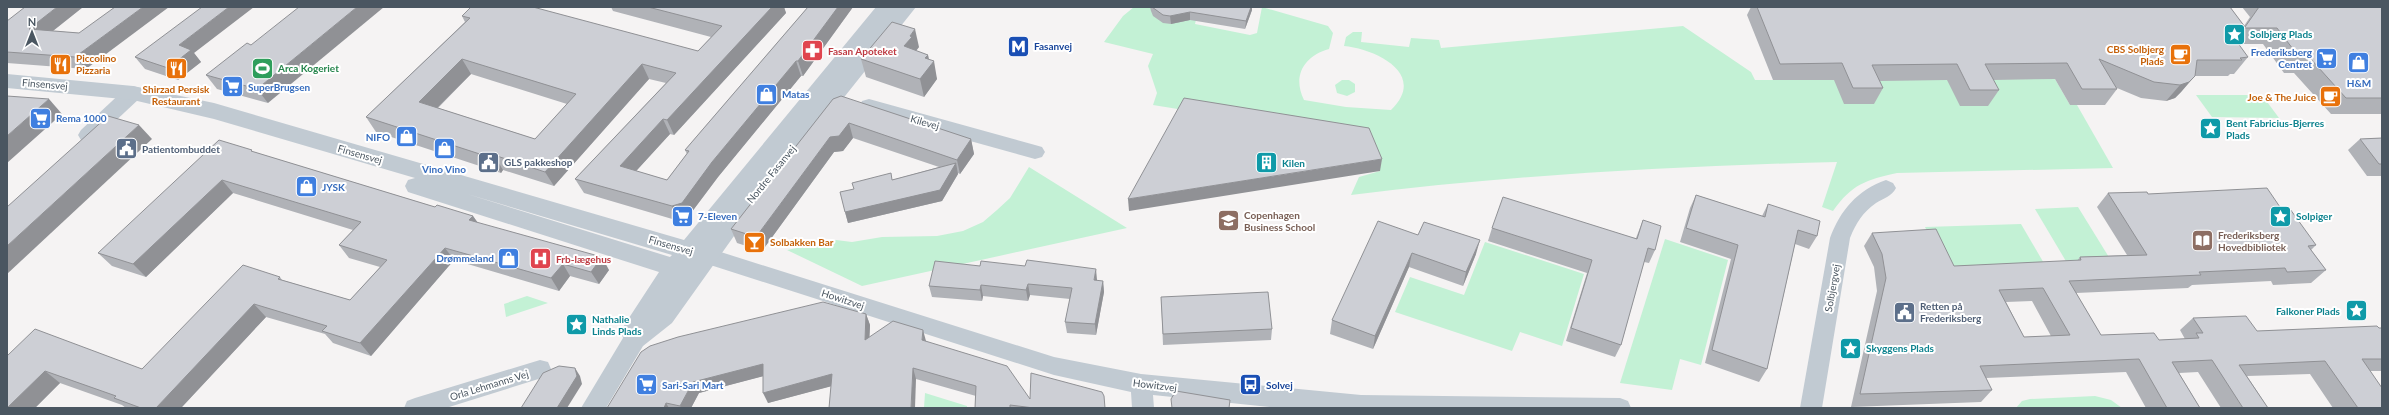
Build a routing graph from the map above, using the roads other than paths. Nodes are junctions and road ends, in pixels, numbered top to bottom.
1 (887, 7) edge
2 (906, 7) edge
3 (7, 81) edge
4 (825, 93) junction
5 (7, 96) edge
6 (127, 99) junction
7 (74, 148) edge
8 (1035, 152) dead end
9 (1886, 188) dead end
10 (692, 262) junction
11 (540, 369) dead end
12 (1141, 384) junction
13 (1361, 406) edge
14 (415, 408) edge
15 (593, 408) edge
16 (1143, 408) edge
17 (1620, 408) edge
18 (1811, 408) edge

1 - 4 street, Nordre Fasanvej
2 - 4 street, Nordre Fasanvej
3 - 6 street, Finsensvej
4 - 8 street, Kilevej
4 - 10 street, Nordre Fasanvej
5 - 6 street, Finsensvej
6 - 7 street
6 - 10 street, Finsensvej
9 - 18 street, Solbjergvej
10 - 12 street, Howitzvej
10 - 15 street, Nordre Fasanvej
11 - 14 street, Orla Lehmanns Vej
12 - 13 street, Howitzvej
12 - 16 street
13 - 17 street, Howitzvej

